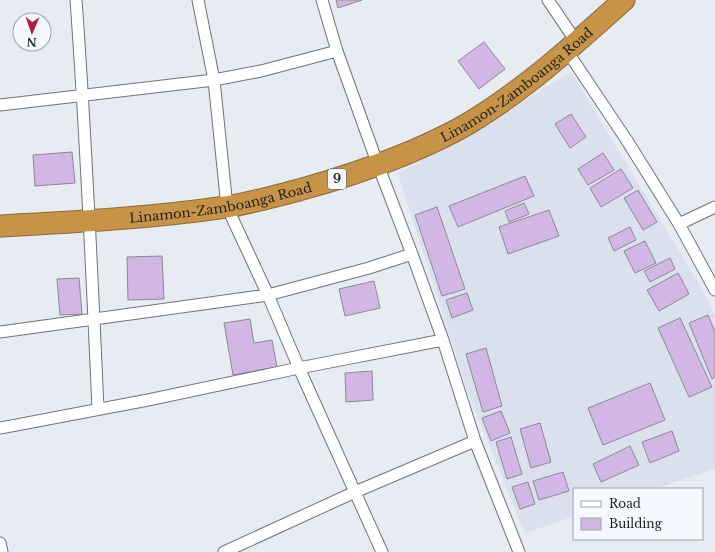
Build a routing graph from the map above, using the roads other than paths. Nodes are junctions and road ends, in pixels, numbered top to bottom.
1 (76, 0) edge
2 (198, 0) edge
3 (322, 0) edge
4 (548, 0) edge
5 (624, 0) edge
6 (572, 47) junction
7 (337, 51) junction
8 (214, 80) junction
9 (83, 95) junction
10 (0, 106) edge
11 (378, 166) junction
12 (227, 207) junction
13 (715, 207) edge
14 (90, 222) junction
15 (679, 224) junction
16 (0, 226) edge
17 (412, 254) junction
18 (715, 290) edge
19 (268, 295) junction
20 (94, 318) junction
21 (0, 332) edge
22 (443, 340) junction
23 (299, 368) junction
24 (98, 409) junction
25 (0, 428) edge
26 (475, 441) junction
27 (355, 492) junction
28 (0, 543) edge
29 (2, 552) edge
30 (224, 552) edge
31 (382, 552) edge
32 (519, 552) edge

1 - 9 street
2 - 8 street
3 - 7 street
4 - 6 street
5 - 6 highway, Linamon-Zamboanga Road / 9
6 - 11 highway, Linamon-Zamboanga Road / 9
6 - 15 street
7 - 8 street
7 - 11 street
8 - 9 street
8 - 12 street
9 - 10 street
9 - 14 street
11 - 12 highway, Linamon-Zamboanga Road / 9
11 - 17 street
12 - 14 highway, Linamon-Zamboanga Road / 9
12 - 19 street
13 - 15 street
14 - 16 highway, Linamon-Zamboanga Road / 9
14 - 20 street
15 - 18 street
17 - 19 street
17 - 22 street
19 - 20 street
19 - 23 street
20 - 21 street
20 - 24 street
22 - 23 street
22 - 26 street
23 - 24 street
23 - 27 street
24 - 25 street
26 - 27 street
26 - 32 street
27 - 30 street
27 - 31 street
28 - 29 street

